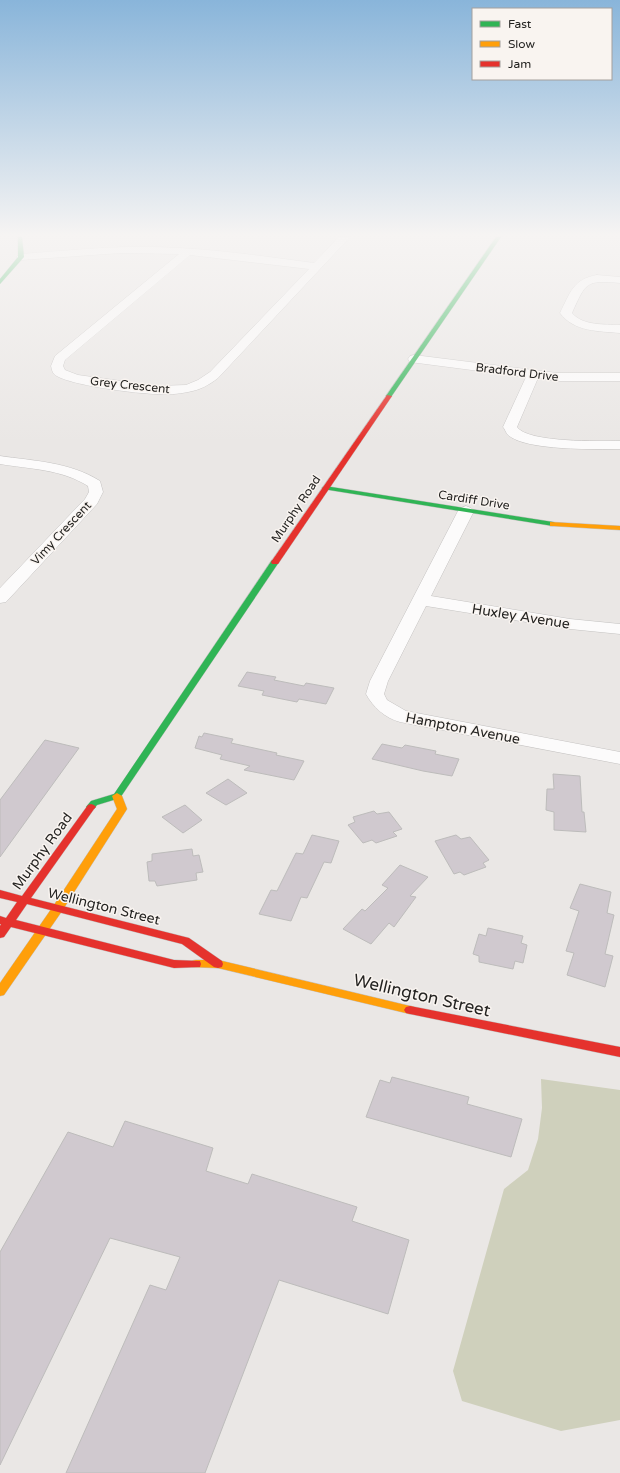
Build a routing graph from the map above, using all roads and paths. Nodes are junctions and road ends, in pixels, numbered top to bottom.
1 (123, 306) edge
2 (279, 306) edge
3 (451, 306) edge
4 (570, 306) edge
5 (620, 329) edge
6 (414, 359) junction
7 (533, 374) junction
8 (620, 377) edge
9 (620, 445) edge
10 (0, 460) edge
11 (325, 488) junction
12 (466, 511) junction
13 (620, 528) edge
14 (0, 598) edge
15 (422, 600) junction
16 (620, 630) edge
17 (620, 758) edge
18 (117, 796) junction
19 (0, 894) edge
20 (24, 900) junction
21 (58, 908) junction
22 (4, 921) edge
23 (42, 931) junction
24 (0, 934) edge
25 (218, 964) junction
26 (0, 992) edge
27 (620, 1052) edge

1 - 2 street, Grey Crescent
3 - 6 street, Murphy Road
4 - 5 street
6 - 7 street, Bradford Drive
6 - 11 street, Murphy Road
7 - 8 street, Bradford Drive
7 - 9 street
10 - 14 street, Vimy Crescent
11 - 12 street, Cardiff Drive
11 - 18 street, Murphy Road
12 - 13 street, Cardiff Drive
12 - 15 street, Hampton Avenue
15 - 16 street, Huxley Avenue
15 - 17 street, Hampton Avenue
18 - 20 street, Murphy Road
18 - 21 street
19 - 20 street, Wellington Street
20 - 21 street, Wellington Street
20 - 22 street, Murphy Road
21 - 23 street
21 - 25 street, Wellington Street
22 - 23 street, Wellington Street
22 - 24 street, Murphy Road
23 - 25 street, Wellington Street
23 - 26 street
25 - 27 street, Wellington Street

